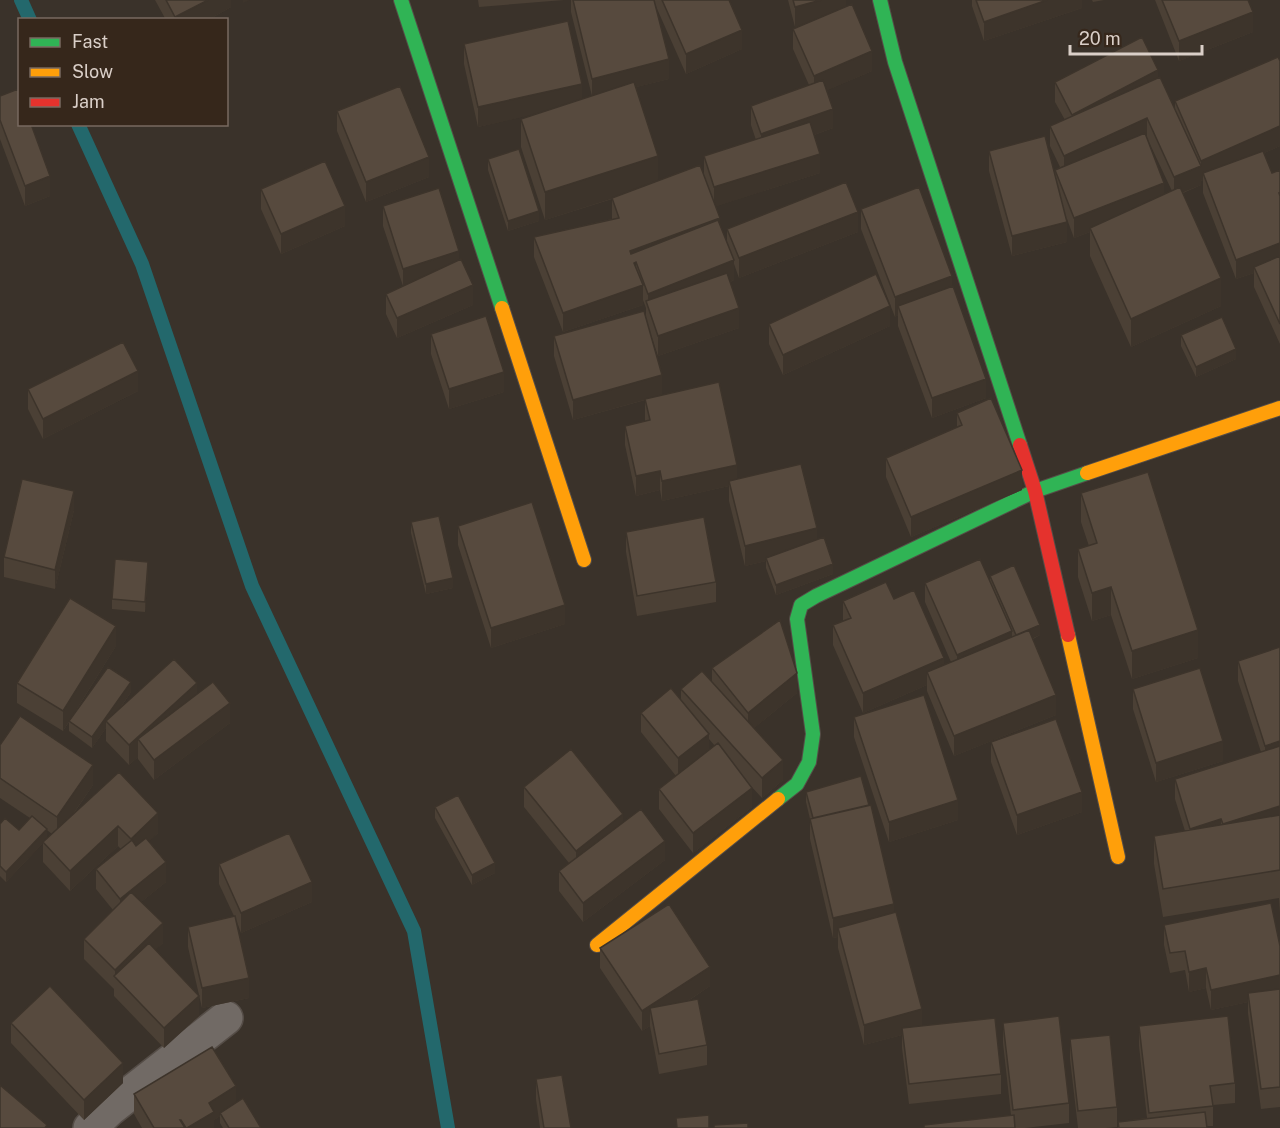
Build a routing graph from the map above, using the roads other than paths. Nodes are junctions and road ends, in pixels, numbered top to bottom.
1 (401, 0) edge
2 (880, 0) edge
3 (1280, 408) edge
4 (1035, 490) junction
5 (584, 560) dead end
6 (1118, 857) dead end
7 (597, 945) dead end
8 (226, 1018) dead end
9 (90, 1128) edge

1 - 5 street
2 - 4 street
3 - 4 street
4 - 6 street
4 - 7 street
8 - 9 street

